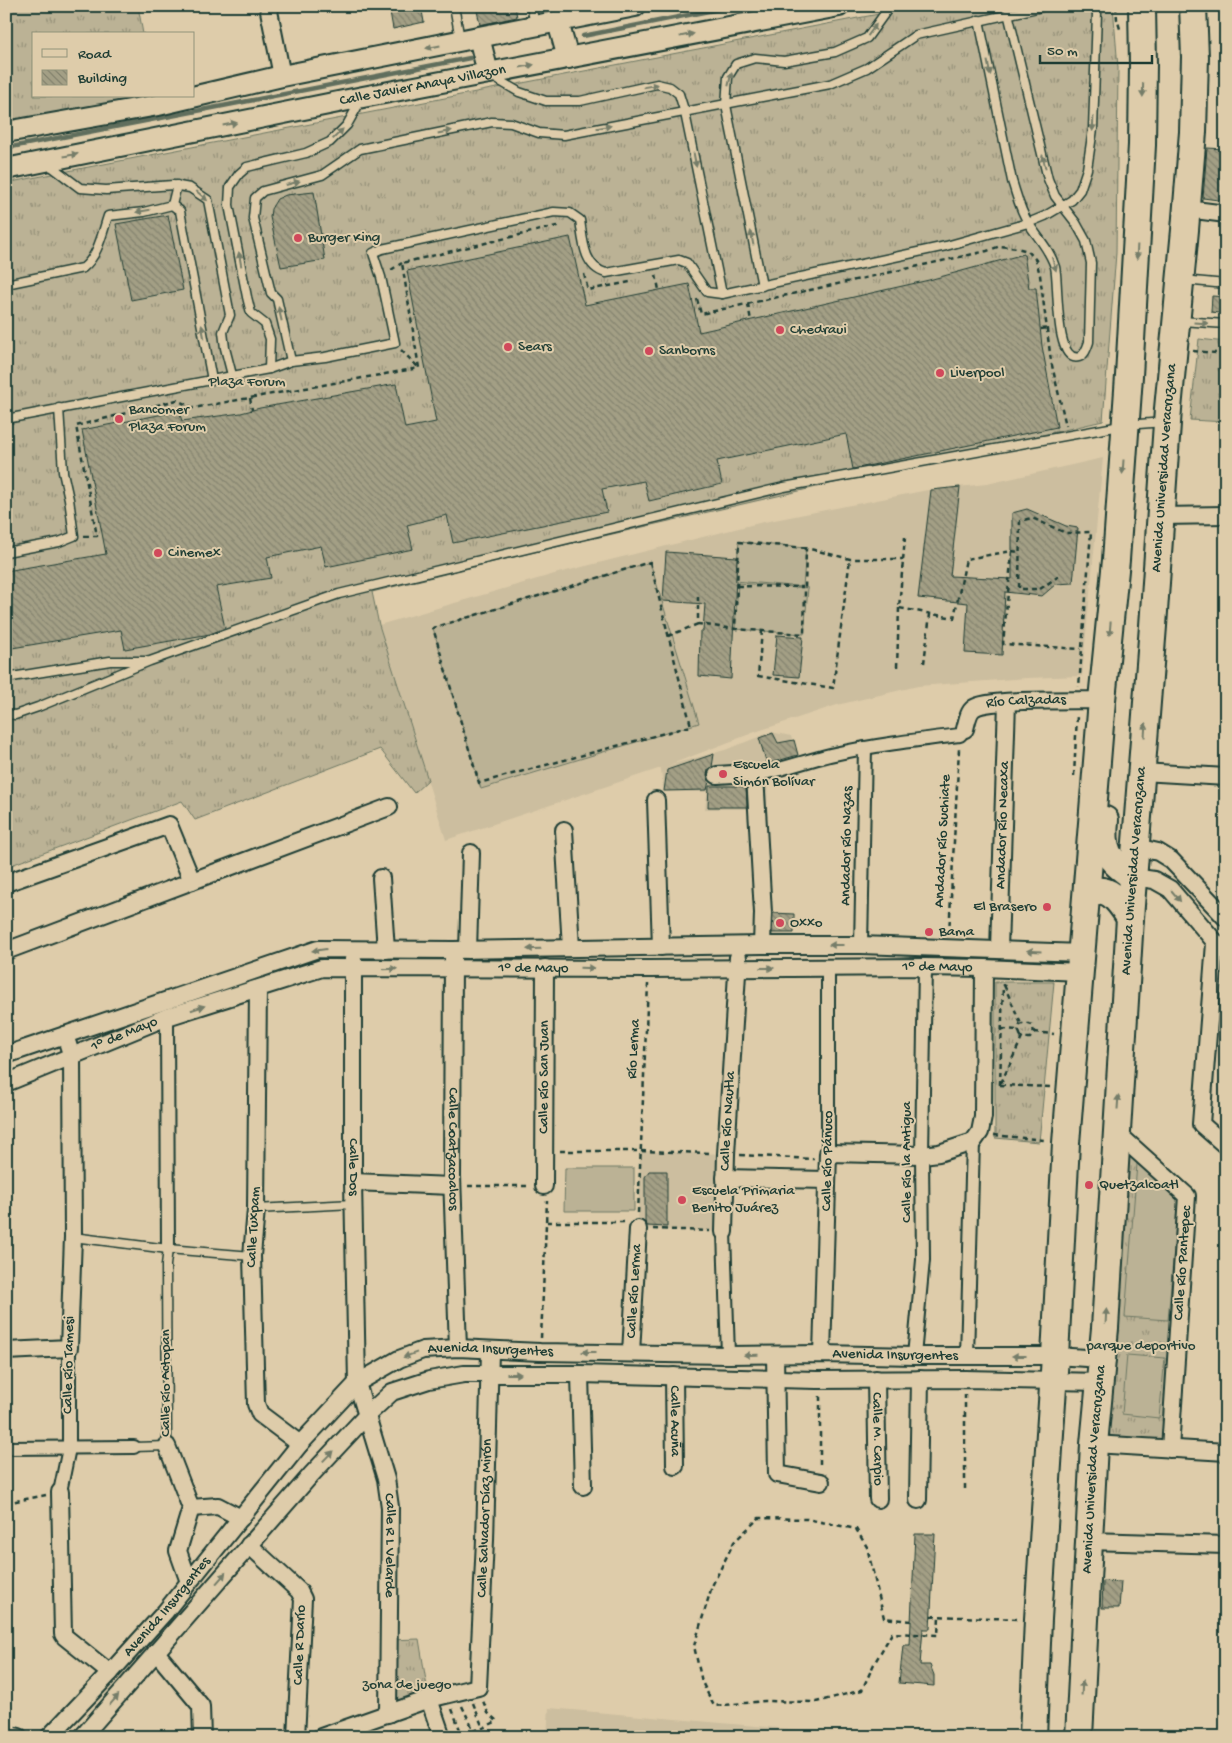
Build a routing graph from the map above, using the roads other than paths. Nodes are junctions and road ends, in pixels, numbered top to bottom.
1 (268, 6) edge
2 (454, 6) edge
3 (531, 6) edge
4 (636, 6) edge
5 (839, 6) edge
6 (890, 6) edge
7 (1046, 6) edge
8 (1094, 6) edge
9 (1142, 6) edge
10 (1193, 6) edge
11 (1008, 13) junction
12 (570, 17) junction
13 (979, 20) junction
14 (535, 26) junction
15 (470, 39) junction
16 (568, 58) junction
17 (488, 73) junction
18 (282, 76) junction
19 (195, 96) edge
20 (363, 97) junction
21 (188, 98) edge
22 (726, 105) junction
23 (685, 113) junction
24 (6, 132) edge
25 (44, 161) junction
26 (6, 169) edge
27 (177, 185) junction
28 (172, 205) junction
29 (1062, 207) junction
30 (1187, 210) junction
31 (1226, 214) edge
32 (1028, 223) junction
33 (1181, 280) junction
34 (6, 284) edge
35 (1226, 284) edge
36 (762, 286) junction
37 (722, 294) junction
38 (1177, 321) junction
39 (1226, 324) edge
40 (291, 361) junction
41 (269, 369) junction
42 (232, 375) junction
43 (212, 380) junction
44 (59, 408) junction
45 (6, 419) edge
46 (1168, 422) junction
47 (1126, 424) junction
48 (1226, 515) edge
49 (1161, 516) junction
50 (6, 552) edge
51 (150, 661) junction
52 (6, 678) edge
53 (1102, 700) junction
54 (1007, 702) junction
55 (6, 714) edge
56 (963, 732) joint
57 (866, 748) junction
58 (1142, 772) junction
59 (752, 774) junction
60 (717, 775) dead end
61 (1226, 777) edge
62 (656, 800) dead end
63 (389, 807) dead end
64 (564, 830) dead end
65 (1136, 846) junction
66 (471, 853) dead end
67 (1124, 870) junction
68 (381, 878) dead end
69 (192, 881) junction
70 (6, 882) edge
71 (1090, 895) junction
72 (1130, 918) junction
73 (1226, 918) edge
74 (762, 945) junction
75 (861, 945) junction
76 (739, 946) junction
77 (661, 947) junction
78 (571, 948) junction
79 (999, 949) junction
80 (1221, 949) edge
81 (353, 950) junction
82 (386, 950) junction
83 (460, 950) junction
84 (6, 951) edge
85 (1082, 963) junction
86 (925, 967) junction
87 (453, 968) junction
88 (545, 968) junction
89 (738, 968) junction
90 (828, 968) junction
91 (984, 968) junction
92 (353, 969) junction
93 (258, 989) junction
94 (167, 1017) junction
95 (65, 1035) junction
96 (6, 1055) edge
97 (72, 1057) junction
98 (6, 1083) edge
99 (1116, 1132) junction
100 (977, 1137) junction
101 (1226, 1146) edge
102 (922, 1155) junction
103 (828, 1156) junction
104 (725, 1178) junction
105 (827, 1180) junction
106 (353, 1182) junction
107 (452, 1186) junction
108 (544, 1186) road end
109 (353, 1204) junction
110 (256, 1209) junction
111 (638, 1225) road end
112 (724, 1232) joint
113 (73, 1237) junction
114 (168, 1249) junction
115 (252, 1256) junction
116 (69, 1348) junction
117 (458, 1348) junction
118 (6, 1351) edge
119 (490, 1351) junction
120 (631, 1353) junction
121 (775, 1354) junction
122 (822, 1354) junction
123 (728, 1355) junction
124 (914, 1356) junction
125 (967, 1356) junction
126 (1055, 1368) junction
127 (1101, 1371) junction
128 (490, 1374) junction
129 (580, 1374) junction
130 (674, 1376) junction
131 (775, 1379) junction
132 (876, 1379) junction
133 (920, 1379) junction
134 (357, 1383) junction
135 (366, 1416) junction
136 (300, 1444) junction
137 (1094, 1444) junction
138 (166, 1446) junction
139 (134, 1447) joint
140 (6, 1448) edge
141 (69, 1448) junction
142 (1170, 1449) junction
143 (1223, 1452) edge
144 (675, 1466) dead end
145 (820, 1482) road end
146 (583, 1486) dead end
147 (60, 1492) joint
148 (878, 1499) dead end
149 (918, 1500) dead end
150 (191, 1508) junction
151 (241, 1518) junction
152 (1088, 1541) junction
153 (250, 1545) junction
154 (1226, 1545) edge
155 (189, 1582) junction
156 (156, 1652) junction
157 (110, 1673) junction
158 (429, 1700) junction
159 (388, 1714) junction
160 (6, 1734) edge
161 (19, 1737) edge
162 (49, 1737) edge
163 (82, 1737) edge
164 (202, 1737) edge
165 (296, 1737) edge
166 (321, 1737) edge
167 (442, 1737) edge
168 (1033, 1737) edge
169 (1079, 1737) edge

1 - 18 street
2 - 15 lane
3 - 14 lane
4 - 12 street
16 -> 5 street, Calle Javier Anaya Villazon
22 -> 6 lane
7 - 11 lane
8 -> 29 lane
9 -> 47 main road
10 - 30 main road, Avenida Universidad Veracruzana
11 - 13 lane
29 -> 11 lane
12 - 14 street
12 - 16 street
13 - 22 lane
13 -> 32 lane
14 - 15 street
15 - 17 street
15 -> 18 street
17 -> 16 street, Calle Javier Anaya Villazon
17 - 20 street, Calle Javier Anaya Villazon
17 -> 23 lane
18 - 19 street
25 -> 20 street, Calle Javier Anaya Villazon
41 -> 20 lane
21 - 24 street
22 - 23 lane
36 -> 22 lane
23 -> 37 lane
40 -> 23 lane
25 - 26 street, Calle Javier Anaya Villazon
25 - 27 lane
27 - 28 lane
27 -> 42 lane
28 -> 34 lane
43 -> 28 lane
29 - 32 lane
32 -> 29 lane
30 - 31 street
30 - 33 main road, Avenida Universidad Veracruzana
32 - 36 lane
33 - 35 lane
33 - 38 main road, Avenida Universidad Veracruzana
36 - 37 lane
37 - 40 lane
38 -> 39 lane
38 - 46 main road, Avenida Universidad Veracruzana
40 - 41 lane
41 - 42 lane
42 - 43 lane
43 - 44 lane
44 - 45 lane
44 - 50 lane
46 - 47 lane
46 - 49 main road, Avenida Universidad Veracruzana
47 - 51 lane
47 -> 53 main road
48 - 49 street
58 -> 49 main road, Avenida Universidad Veracruzana
51 - 52 lane
51 - 55 lane
53 - 54 street, Río Calzadas
53 - 67 main road
53 - 71 main road
54 - 56 street, Río Calzadas
54 - 79 street, Andador Río Necaxa
56 - 57 street
57 - 59 street
57 - 75 street, Andador Río Nazas
58 - 61 street
58 - 65 main road, Avenida Universidad Veracruzana
59 - 60 street
59 - 74 street
62 - 77 street
63 - 69 street
64 - 78 street
65 - 67 main road, Avenida Universidad Veracruzana
65 - 73 street
66 - 83 street, Calle Coatzacoalcos
67 - 71 main road
67 - 72 main road, Avenida Universidad Veracruzana
67 -> 80 street
68 - 82 street
69 - 70 street
69 - 84 street
71 - 72 main road
71 - 85 main road
99 -> 72 main road, Avenida Universidad Veracruzana
75 -> 74 street, 1° de Mayo
74 - 76 street, 1° de Mayo
75 - 79 street, 1° de Mayo
76 - 77 street, 1° de Mayo
76 - 89 street, Calle Río Nautla
77 - 78 street, 1° de Mayo
78 -> 83 street, 1° de Mayo
85 -> 79 street, 1° de Mayo
80 - 101 street
81 - 82 street, 1° de Mayo
81 - 92 street, Calle Dos
81 -> 95 street, 1° de Mayo
82 - 83 street, 1° de Mayo
83 - 87 street, Calle Coatzacoalcos
85 - 91 street, 1° de Mayo
85 - 126 main road
86 - 90 street, 1° de Mayo
86 - 91 street, 1° de Mayo
86 - 102 street, Calle Río la Antigua
87 - 88 street, 1° de Mayo
92 -> 87 street, 1° de Mayo
87 - 107 street, Calle Coatzacoalcos
88 -> 89 street, 1° de Mayo
88 - 108 street, Calle Río San Juan
89 -> 90 street, 1° de Mayo
89 - 104 street, Calle Río Nautla
90 - 103 street, Calle Río Pánuco
91 - 100 street
92 - 93 street, 1° de Mayo
92 - 106 street, Calle Dos
94 -> 93 street, 1° de Mayo
93 - 110 street, Calle Tuxpam
94 - 97 street, 1° de Mayo
94 - 114 street
95 - 96 street, 1° de Mayo
95 - 97 street, Calle Río Tamesi
97 - 98 street, 1° de Mayo
97 - 113 street, Calle Río Tamesi
127 -> 99 main road, Avenida Universidad Veracruzana
99 - 142 street, Calle Río Pantepec
100 - 102 street
100 - 125 street
102 - 103 street
102 - 124 street, Calle Río la Antigua
103 - 105 street, Calle Río Pánuco
104 - 105 street
104 - 112 street, Calle Río Nautla
105 - 122 street, Calle Río Pánuco
106 - 107 street
106 - 109 street, Calle Dos
107 - 117 street, Calle Coatzacoalcos
109 - 110 lane
109 - 134 street, Calle Dos
110 - 115 street, Calle Tuxpam
111 - 120 street, Calle Río Lerma
112 - 123 street, Calle Río Nautla
113 - 114 lane
113 - 116 street, Calle Río Tamesi
114 - 115 lane
114 - 138 lane, Calle Río Actopan
115 - 136 street, Calle Tuxpam
116 - 118 street
116 - 141 street, Calle Río Tamesi
117 - 119 street, Avenida Insurgentes
117 -> 134 street, Avenida Insurgentes
120 -> 119 street, Avenida Insurgentes
119 - 128 street, Calle Salvador Díaz Mirón
120 - 123 street, Avenida Insurgentes
121 - 122 street, Avenida Insurgentes
121 -> 123 street, Avenida Insurgentes
121 - 131 street
122 - 124 street, Avenida Insurgentes
124 - 125 street, Avenida Insurgentes
126 -> 125 street, Avenida Insurgentes
126 - 127 street, Avenida Insurgentes
126 - 127 street, Avenida Insurgentes
126 - 133 street, Avenida Insurgentes
126 - 168 main road
127 - 137 main road, Avenida Universidad Veracruzana
128 -> 129 street, Avenida Insurgentes
128 - 135 street, Avenida Insurgentes
128 - 158 street, Calle Salvador Díaz Mirón
129 - 130 street, Avenida Insurgentes
129 - 146 street
130 - 131 street, Avenida Insurgentes
130 - 144 street, Calle Acuña
131 - 132 street, Avenida Insurgentes
131 - 145 street
132 - 133 street, Avenida Insurgentes
132 - 148 street, Calle M. Carpio
133 - 149 street
134 - 135 street, Calle R L Velarde
134 - 136 street, Avenida Insurgentes
153 -> 135 street, Avenida Insurgentes
135 - 159 street, Calle R L Velarde
136 - 151 street, Avenida Insurgentes
137 - 142 street
137 - 152 main road, Avenida Universidad Veracruzana
138 - 139 lane
138 - 150 street, Calle Río Actopan
139 - 141 street
140 - 141 street
141 - 147 street, Calle Río Tamesi
142 - 143 street
147 - 157 street, Calle Río Tamesi
150 - 151 street
150 - 155 street
151 - 155 street, Avenida Insurgentes
152 - 154 street
169 -> 152 main road, Avenida Universidad Veracruzana
156 -> 153 street, Avenida Insurgentes
153 - 165 street, Calle R Darío
155 - 157 street, Avenida Insurgentes
163 -> 156 street, Avenida Insurgentes
156 - 164 street
157 - 162 street, Avenida Insurgentes
158 - 159 street
158 - 167 street
159 - 166 street
160 - 161 street

